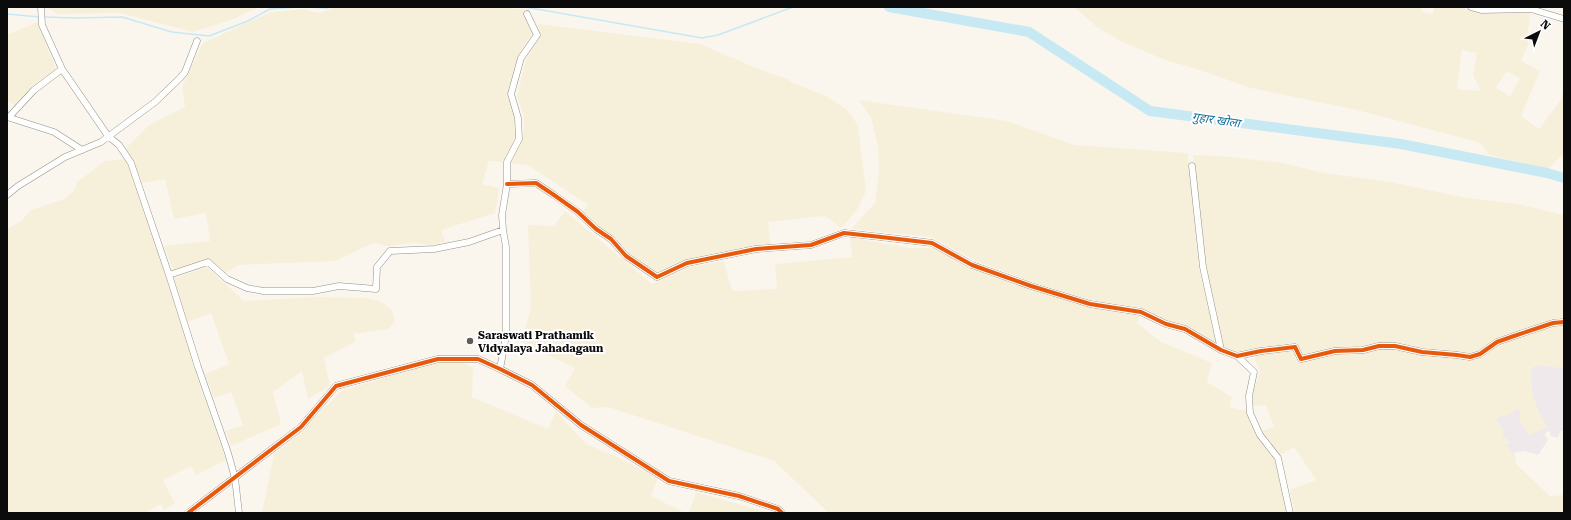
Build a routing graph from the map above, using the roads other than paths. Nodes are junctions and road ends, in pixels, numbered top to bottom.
1 (41, 7) edge
2 (1471, 7) edge
3 (527, 14) dead end
4 (1564, 18) edge
5 (196, 41) dead end
6 (62, 69) junction
7 (8, 117) edge
8 (108, 136) junction
9 (82, 150) junction
10 (1192, 166) dead end
11 (507, 184) junction
12 (7, 195) edge
13 (503, 230) junction
14 (169, 275) junction
15 (1564, 322) edge
16 (1221, 350) junction
17 (1237, 356) junction
18 (500, 369) junction
19 (235, 478) junction
20 (188, 513) edge
21 (239, 513) edge
22 (782, 513) edge
23 (1290, 513) edge

1 - 6 street
2 - 4 street
3 - 11 street
5 - 8 street
6 - 7 street
6 - 8 street
7 - 9 street
8 - 9 street
8 - 14 street
9 - 12 street
10 - 16 street
11 - 13 street
11 - 16 street
13 - 14 street
13 - 18 street
14 - 19 street
15 - 17 street
16 - 17 street
17 - 23 street
18 - 19 street
18 - 22 street
19 - 20 street
19 - 21 street

